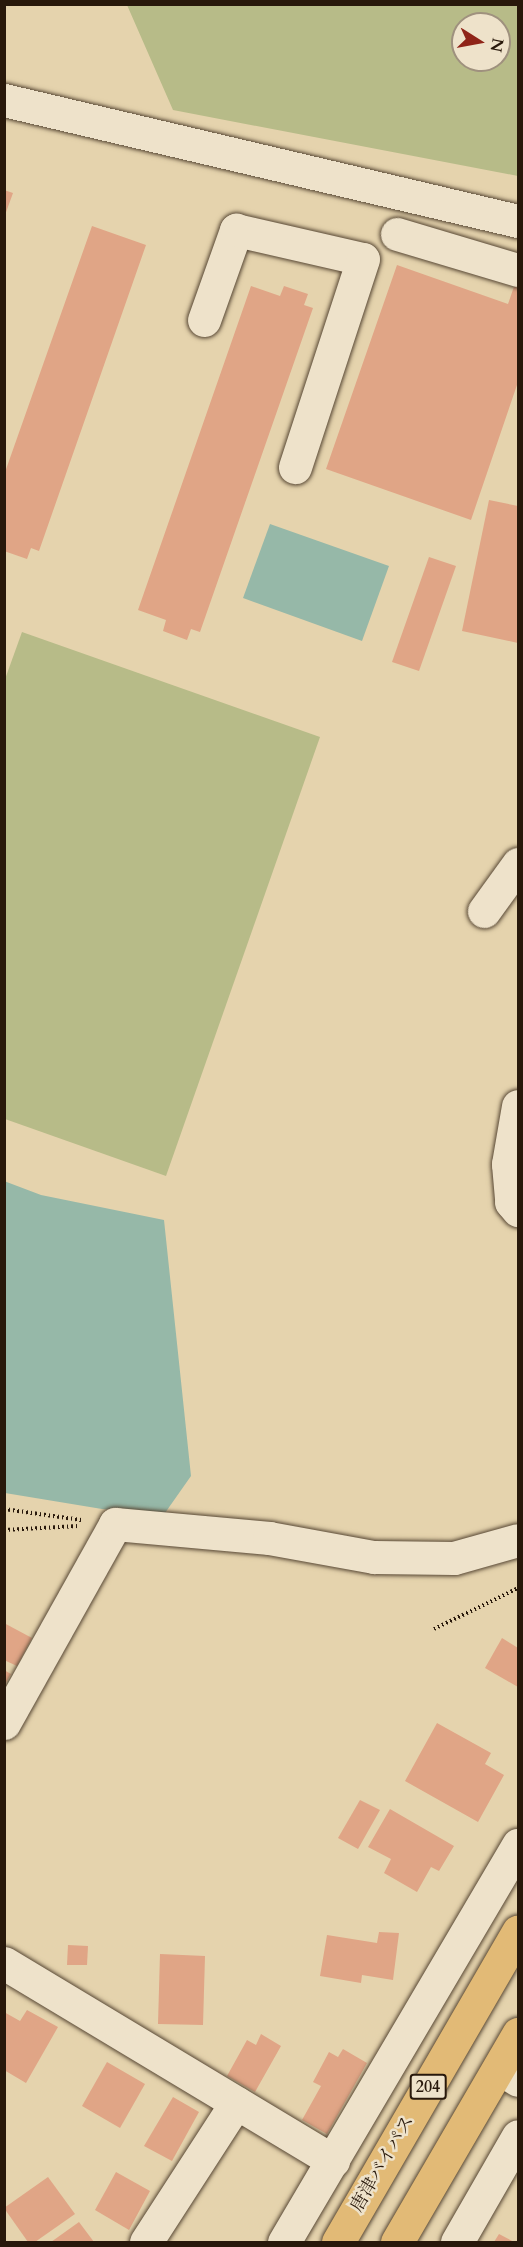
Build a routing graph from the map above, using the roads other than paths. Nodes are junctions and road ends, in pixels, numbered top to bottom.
1 (4, 100) edge
2 (419, 197) junction
3 (519, 221) edge
4 (397, 234) junction
5 (363, 260) junction
6 (519, 270) edge
7 (204, 320) dead end
8 (295, 467) dead end
9 (519, 864) edge
10 (484, 911) dead end
11 (517, 1116) edge
12 (519, 1210) edge
13 (519, 1540) edge
14 (4, 1723) edge
15 (519, 1845) edge
16 (519, 1930) edge
17 (4, 1963) edge
18 (519, 2034) edge
19 (509, 2074) edge
20 (371, 2098) junction
21 (236, 2103) junction
22 (408, 2121) junction
23 (519, 2136) edge
24 (333, 2161) junction
25 (146, 2242) edge
26 (284, 2242) edge
27 (338, 2242) edge
28 (398, 2242) edge
29 (456, 2242) edge

1 - 2 street
2 - 3 street
2 - 4 street
4 - 5 street
4 - 6 street
5 - 7 street
5 - 8 street
9 - 10 street
11 - 12 street
13 - 14 street
15 - 20 street
16 - 22 highway, 唐津バイパス / 204
17 - 21 street
18 - 19 highway
19 - 28 highway
20 - 22 street
20 - 24 street
21 - 24 street
21 - 25 street
22 - 27 highway, 唐津バイパス / 204
23 - 29 street
24 - 26 street

